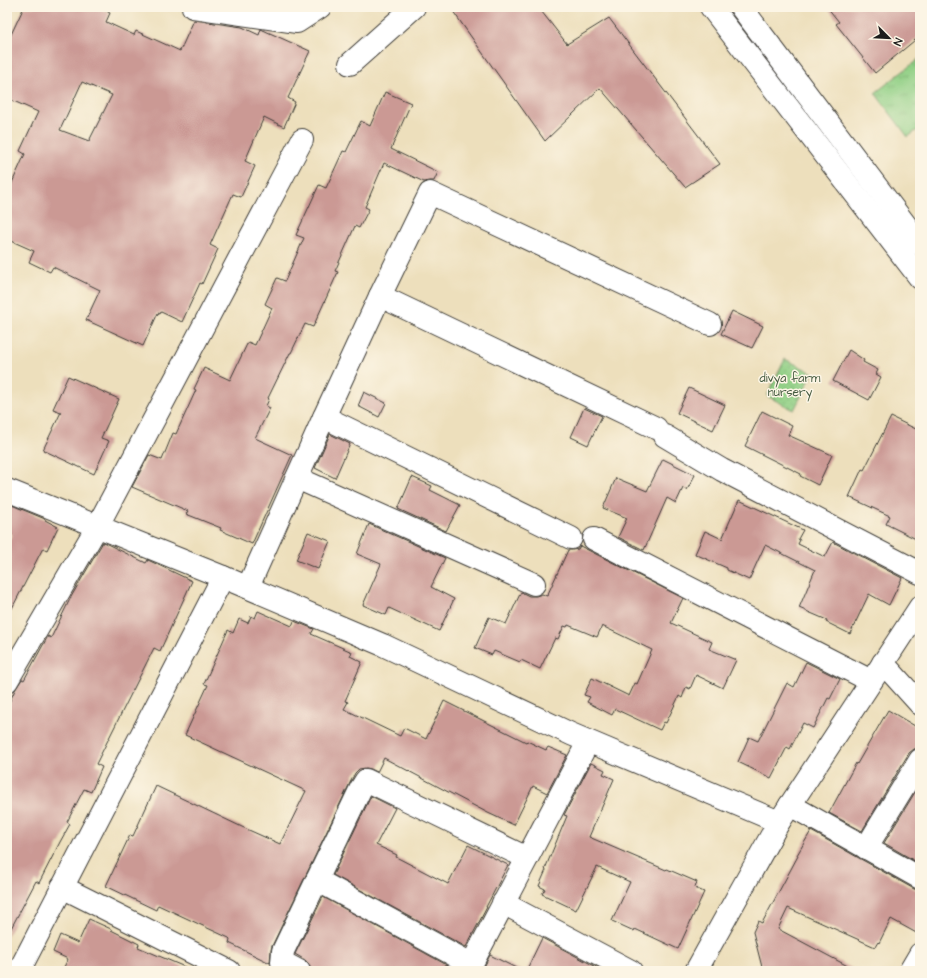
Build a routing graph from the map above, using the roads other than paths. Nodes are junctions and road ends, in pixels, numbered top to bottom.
1 (193, 7) edge
2 (320, 7) edge
3 (414, 7) edge
4 (711, 7) edge
5 (741, 7) edge
6 (350, 64) dead end
7 (302, 140) dead end
8 (920, 244) edge
9 (920, 278) edge
10 (380, 296) junction
11 (710, 324) dead end
12 (324, 417) junction
13 (297, 478) junction
14 (7, 490) edge
15 (97, 527) junction
16 (571, 538) dead end
17 (594, 539) dead end
18 (920, 573) edge
19 (223, 577) junction
20 (534, 584) dead end
21 (248, 587) junction
22 (920, 607) edge
23 (877, 672) junction
24 (7, 681) edge
25 (920, 704) edge
26 (588, 742) junction
27 (920, 760) edge
28 (785, 814) junction
29 (866, 848) junction
30 (527, 858) junction
31 (920, 878) edge
32 (318, 880) junction
33 (62, 887) junction
34 (503, 903) junction
35 (920, 954) edge
36 (469, 967) edge
37 (19, 971) edge
38 (229, 971) edge
39 (299, 971) edge
40 (631, 971) edge
41 (696, 971) edge
42 (910, 971) edge

1 - 2 street
3 - 6 street
4 - 9 street
5 - 8 street
7 - 15 street
10 - 11 street
10 - 12 street
10 - 18 street
12 - 13 street
12 - 16 street
13 - 20 street
13 - 21 street
14 - 15 street
15 - 19 street
15 - 24 street
17 - 23 street
19 - 21 street
19 - 33 street
21 - 26 street
22 - 23 street
23 - 25 street
23 - 28 street
26 - 28 street
26 - 30 street
27 - 29 street
28 - 29 street
28 - 41 street
29 - 31 street
30 - 32 street
30 - 34 street
32 - 36 street
32 - 39 street
33 - 37 street
33 - 38 street
34 - 36 street
34 - 40 street
35 - 42 street

